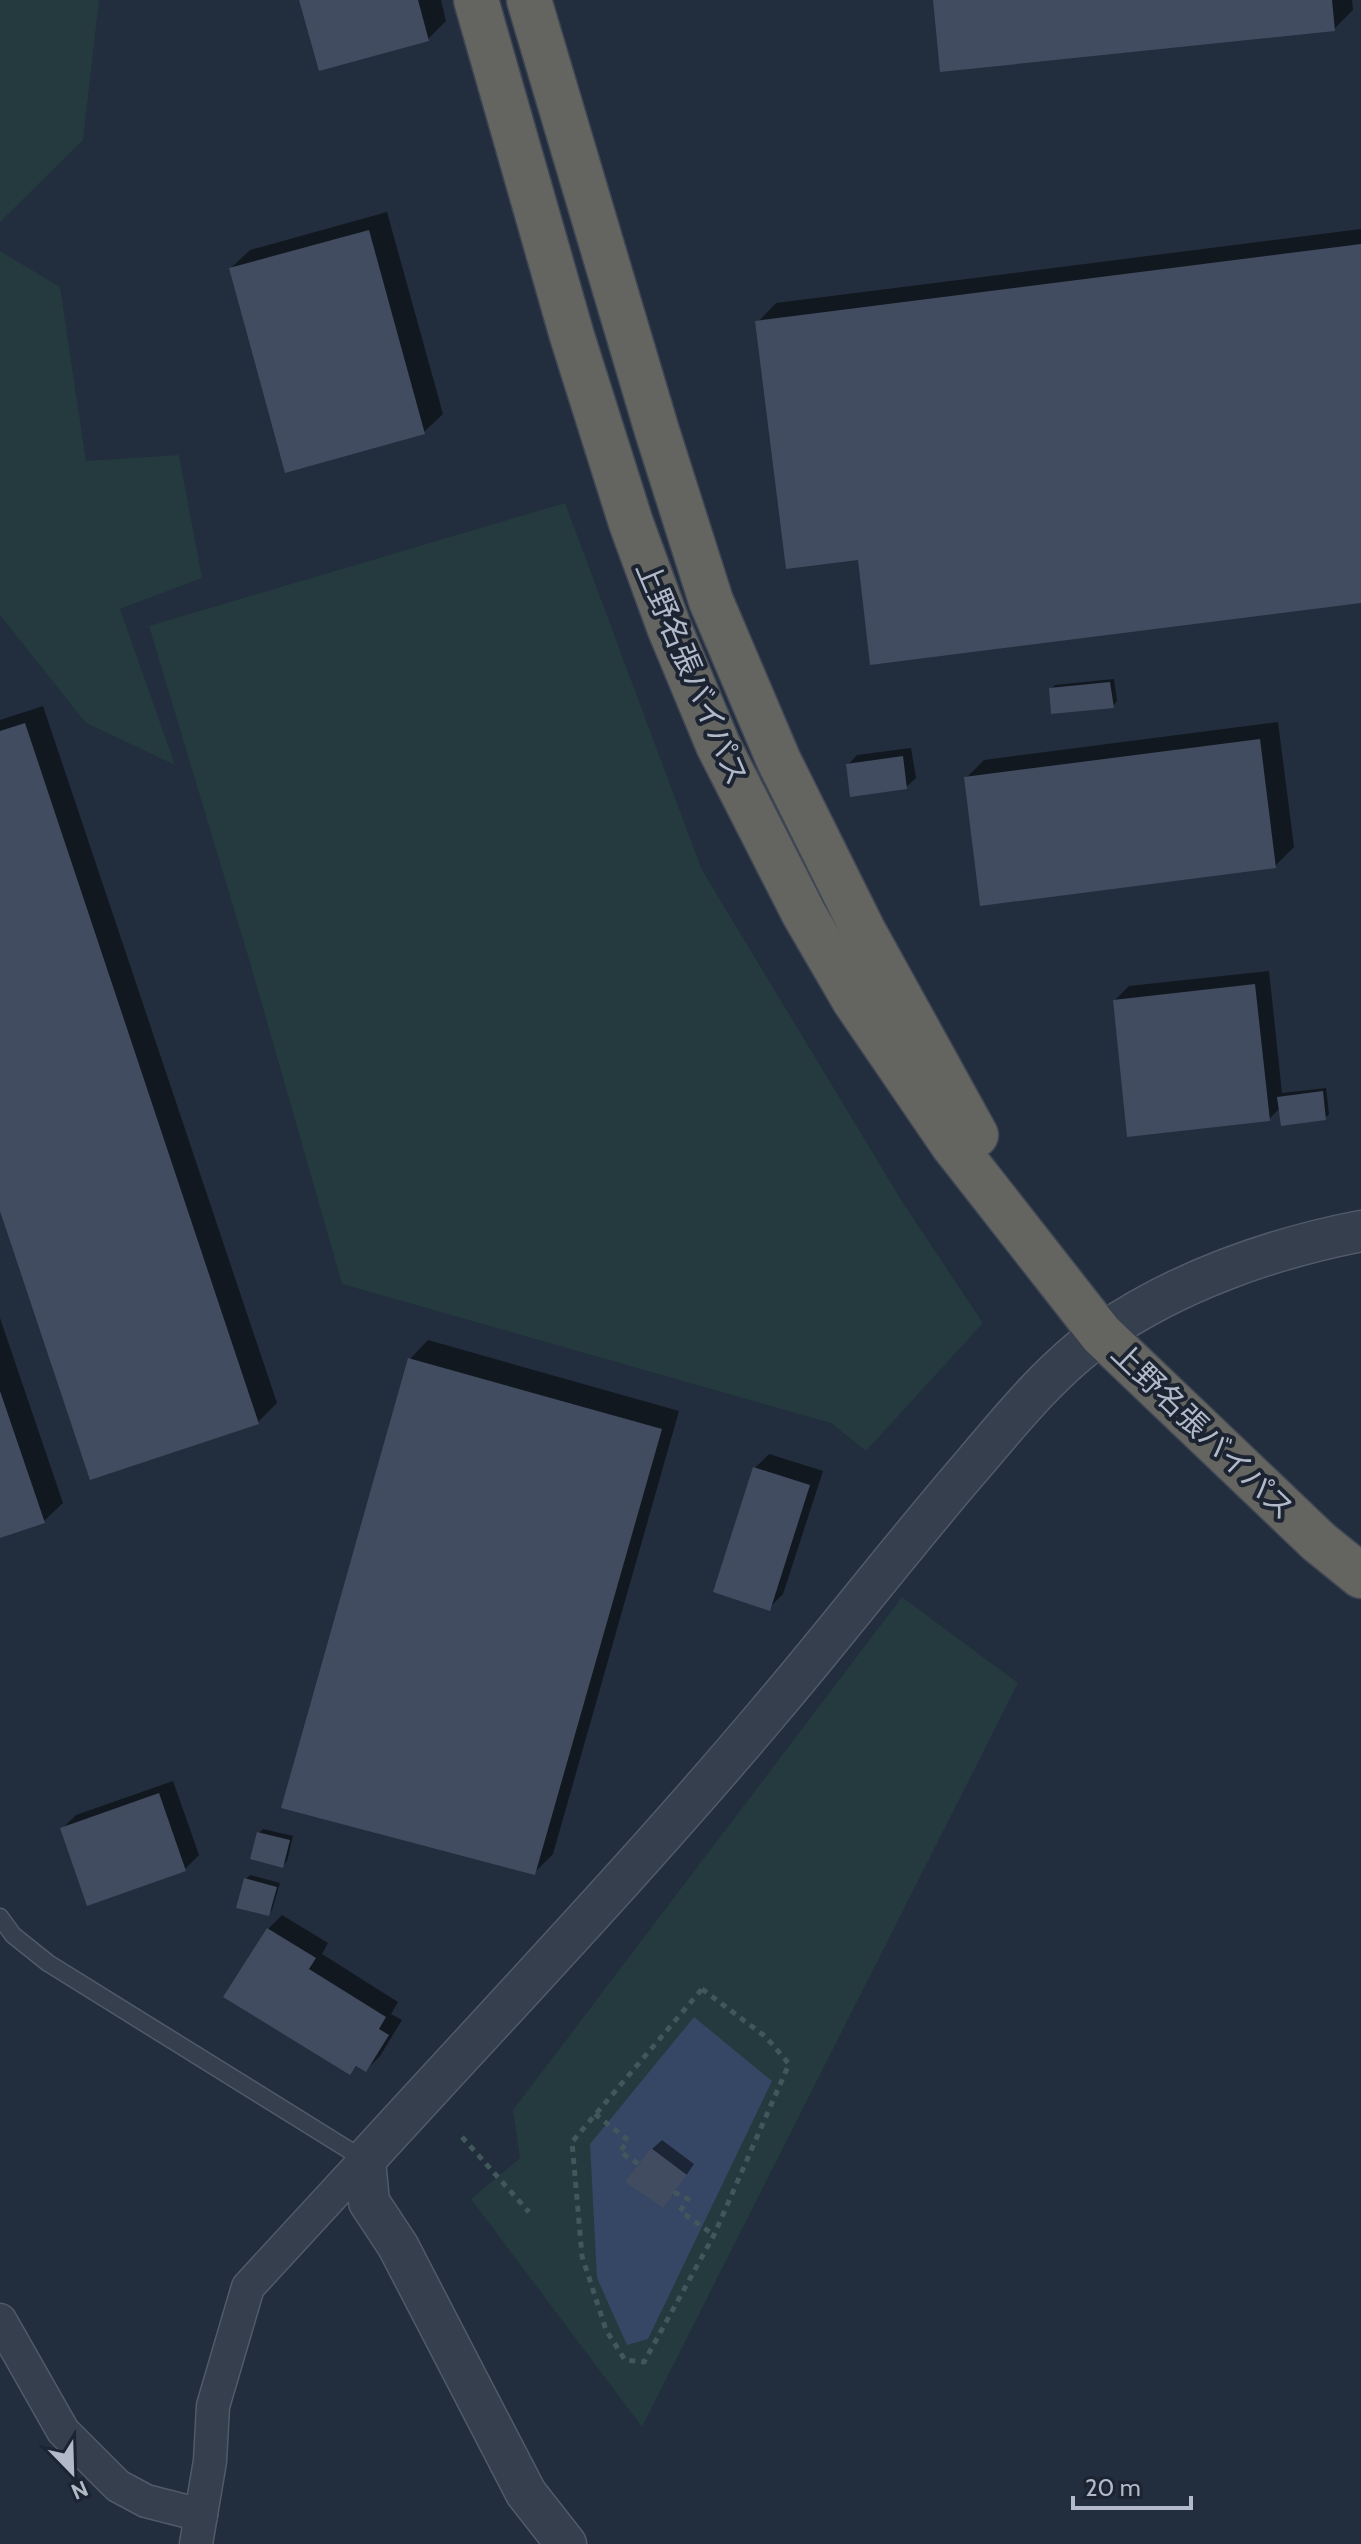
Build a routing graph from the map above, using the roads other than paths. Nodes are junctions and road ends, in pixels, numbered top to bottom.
1 (476, 0) edge
2 (529, 0) edge
3 (1361, 1231) edge
4 (1055, 1277) junction
5 (1101, 1334) junction
6 (1361, 1576) edge
7 (0, 1917) edge
8 (365, 2160) junction
9 (0, 2320) edge
10 (198, 2530) edge
11 (566, 2544) edge

1 - 4 highway, 上野名張バイパス
2 - 4 highway, 上野名張バイパス
3 - 5 street
4 - 5 highway, 上野名張バイパス
5 - 6 highway, 上野名張バイパス
5 - 8 street
7 - 8 lane
8 - 10 street
8 - 11 street
9 - 10 street

